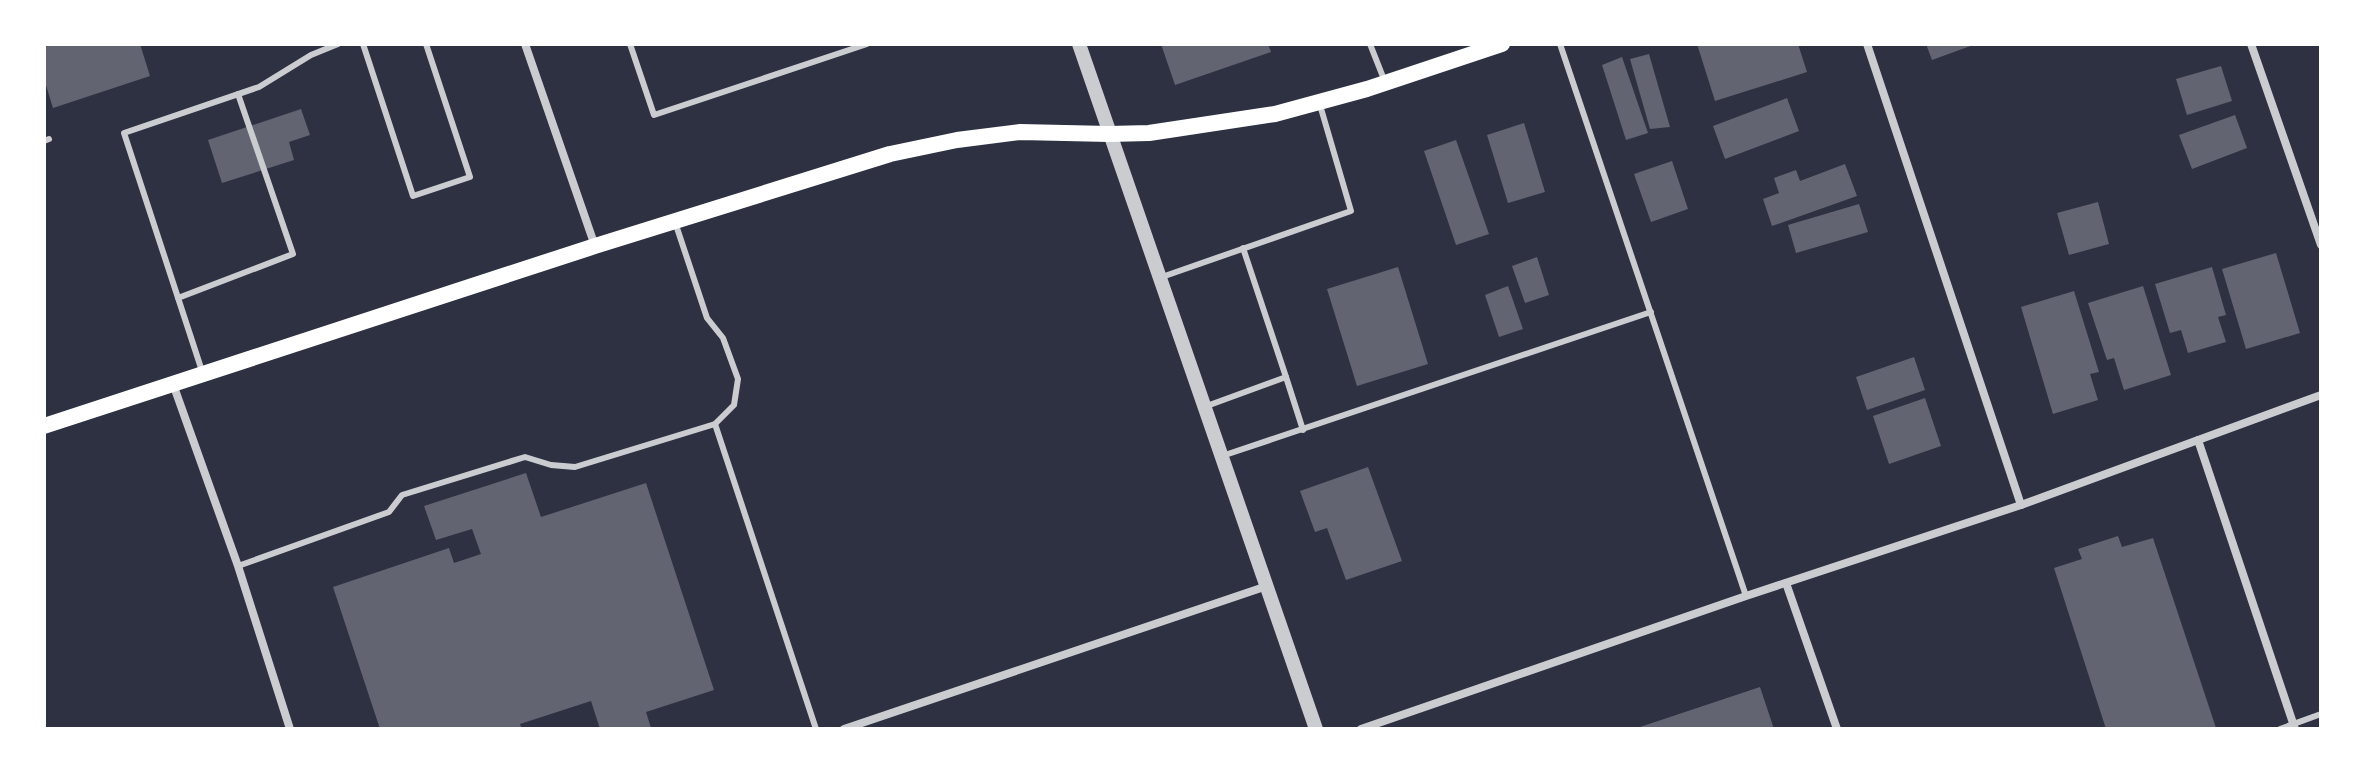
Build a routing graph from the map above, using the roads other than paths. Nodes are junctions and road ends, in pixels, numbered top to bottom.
1 (338, 44) edge
2 (363, 44) edge
3 (426, 44) edge
4 (525, 44) edge
5 (630, 44) edge
6 (867, 44) edge
7 (1079, 44) edge
8 (1370, 44) edge
9 (1502, 44) edge
10 (1560, 44) edge
11 (1867, 44) edge
12 (2251, 44) edge
13 (1385, 83) junction
14 (238, 94) junction
15 (1319, 102) junction
16 (1109, 134) junction
17 (675, 222) junction
18 (2321, 245) edge
19 (595, 246) junction
20 (1243, 248) junction
21 (1159, 278) junction
22 (178, 298) junction
23 (1651, 312) junction
24 (203, 374) junction
25 (1286, 377) junction
26 (173, 384) junction
27 (2321, 395) edge
28 (1204, 407) junction
29 (715, 424) junction
30 (44, 426) edge
31 (1303, 430) junction
32 (2198, 440) junction
33 (1221, 456) junction
34 (2021, 505) junction
35 (238, 566) junction
36 (1786, 583) junction
37 (1267, 586) junction
38 (1746, 596) junction
39 (2321, 714) edge
40 (2294, 727) edge
41 (290, 729) edge
42 (816, 729) edge
43 (844, 729) edge
44 (1316, 729) edge
45 (1361, 729) edge
46 (1837, 729) edge
47 (2280, 729) edge

1 - 14 lane
2 - 3 lane
4 - 19 street
5 - 6 lane
7 - 16 street
8 - 13 lane
9 - 13 main road
10 - 23 lane
11 - 34 street
12 - 18 street
13 - 15 main road
14 - 22 lane
14 - 22 lane
15 - 16 main road
15 - 20 lane
16 - 17 main road
16 - 21 street
17 - 19 main road
17 - 29 lane
19 - 24 main road
20 - 21 lane
20 - 25 lane
21 - 28 street
22 - 24 lane
23 - 31 lane
23 - 38 lane
24 - 26 main road
25 - 28 lane
25 - 31 lane
26 - 30 main road
26 - 35 street
27 - 32 street
28 - 33 street
29 - 35 lane
29 - 42 lane
31 - 33 lane
32 - 34 street
32 - 40 street
33 - 37 street
34 - 36 street
35 - 41 street
36 - 38 street
36 - 46 street
37 - 43 street
37 - 44 street
38 - 45 street
39 - 40 lane
40 - 47 lane

